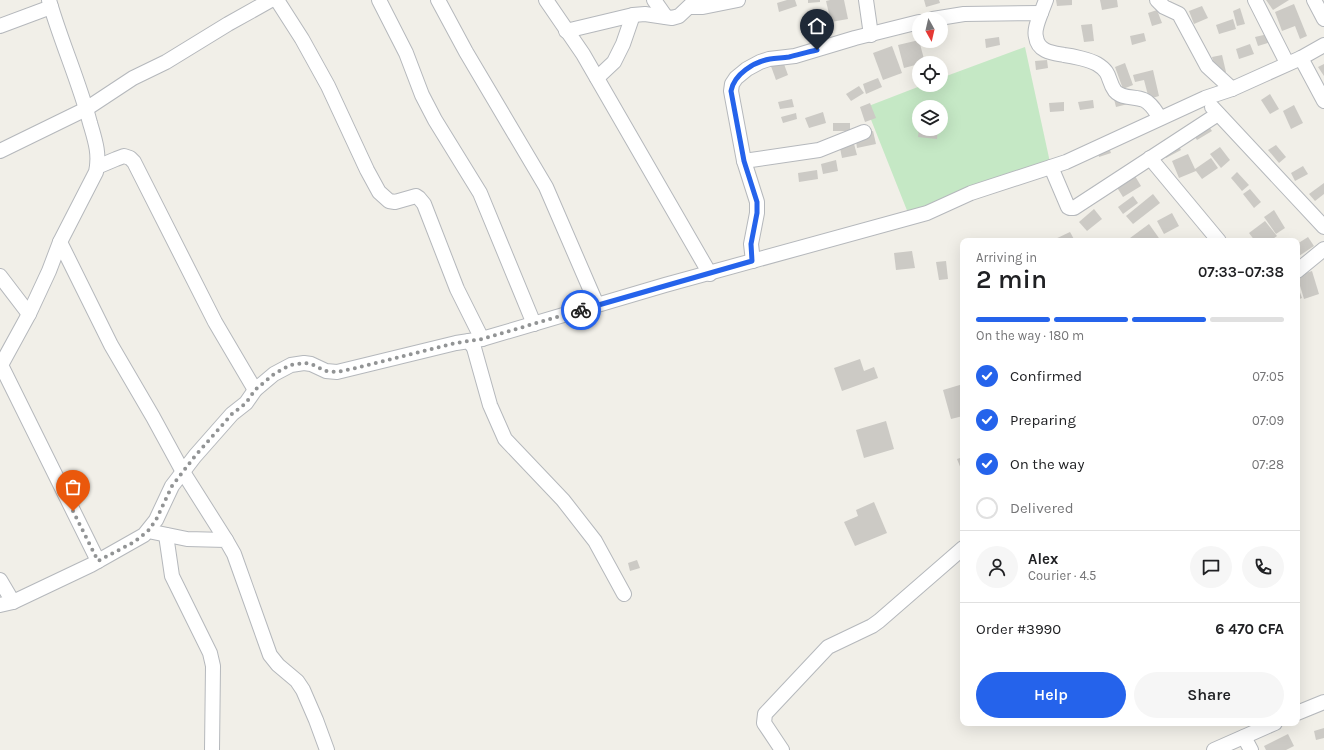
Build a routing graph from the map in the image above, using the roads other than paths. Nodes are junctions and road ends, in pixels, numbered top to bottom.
1 (271, 0) edge
2 (277, 0) edge
3 (379, 0) edge
4 (438, 0) edge
5 (546, 0) edge
6 (654, 0) edge
7 (738, 0) edge
8 (866, 0) edge
9 (1046, 0) edge
10 (1157, 0) edge
11 (1255, 0) edge
12 (1314, 0) edge
13 (50, 3) edge
14 (693, 4) edge
15 (1041, 13) junction
16 (633, 15) junction
17 (666, 17) junction
18 (948, 17) edge
19 (1324, 19) edge
20 (912, 24) edge
21 (0, 26) edge
22 (566, 31) junction
23 (871, 34) junction
24 (1324, 45) edge
25 (1301, 58) junction
26 (1287, 63) junction
27 (597, 78) junction
28 (1232, 89) junction
29 (1205, 98) junction
30 (1324, 101) edge
31 (86, 109) junction
32 (1218, 114) junction
33 (1160, 118) junction
34 (864, 132) dead end
35 (0, 151) edge
36 (1150, 158) junction
37 (744, 161) junction
38 (97, 167) junction
39 (1051, 167) junction
40 (1324, 227) edge
41 (1217, 238) edge
42 (60, 242) junction
43 (1324, 249) edge
44 (752, 261) junction
45 (1300, 269) edge
46 (710, 274) junction
47 (0, 276) edge
48 (597, 305) junction
49 (29, 314) junction
50 (534, 324) junction
51 (476, 340) junction
52 (0, 366) edge
53 (255, 390) junction
54 (183, 472) junction
55 (148, 531) junction
56 (166, 535) junction
57 (226, 540) junction
58 (960, 551) edge
59 (98, 561) junction
60 (0, 580) edge
61 (624, 594) dead end
62 (6, 603) edge
63 (1324, 702) edge
64 (1300, 712) edge
65 (1269, 726) edge
66 (1244, 737) junction
67 (212, 750) edge
68 (327, 750) edge
69 (782, 750) edge
70 (1214, 750) edge
71 (1251, 750) edge

1 - 31 street
2 - 51 street
3 - 50 street
4 - 48 street
5 - 22 street
6 - 17 street
7 - 14 street
8 - 23 street
9 - 15 street
10 - 28 street
11 - 26 street
12 - 19 street
13 - 21 street
13 - 31 street
14 - 17 street
15 - 18 street
15 - 33 street
16 - 17 street
16 - 22 street
16 - 27 street
20 - 23 street
22 - 27 street
23 - 37 street
24 - 25 street
25 - 26 street
25 - 30 street
26 - 28 street
27 - 46 street
28 - 29 street
29 - 32 street
29 - 33 street
31 - 35 street
31 - 38 street
32 - 36 street
32 - 40 street
33 - 39 street
34 - 37 street
36 - 39 street
36 - 41 street
37 - 44 street
38 - 42 street
38 - 53 street
39 - 44 street
42 - 49 street
42 - 54 street
43 - 45 street
44 - 46 street
46 - 48 street
47 - 49 street
48 - 50 street
49 - 52 street
50 - 51 street
51 - 53 street
51 - 61 street
52 - 59 street
53 - 54 street
54 - 55 street
54 - 57 street
55 - 56 street
55 - 59 street
56 - 57 street
56 - 67 street
57 - 68 street
58 - 69 street
59 - 62 street
60 - 62 street
63 - 64 street
65 - 66 street
66 - 70 street
66 - 71 street

